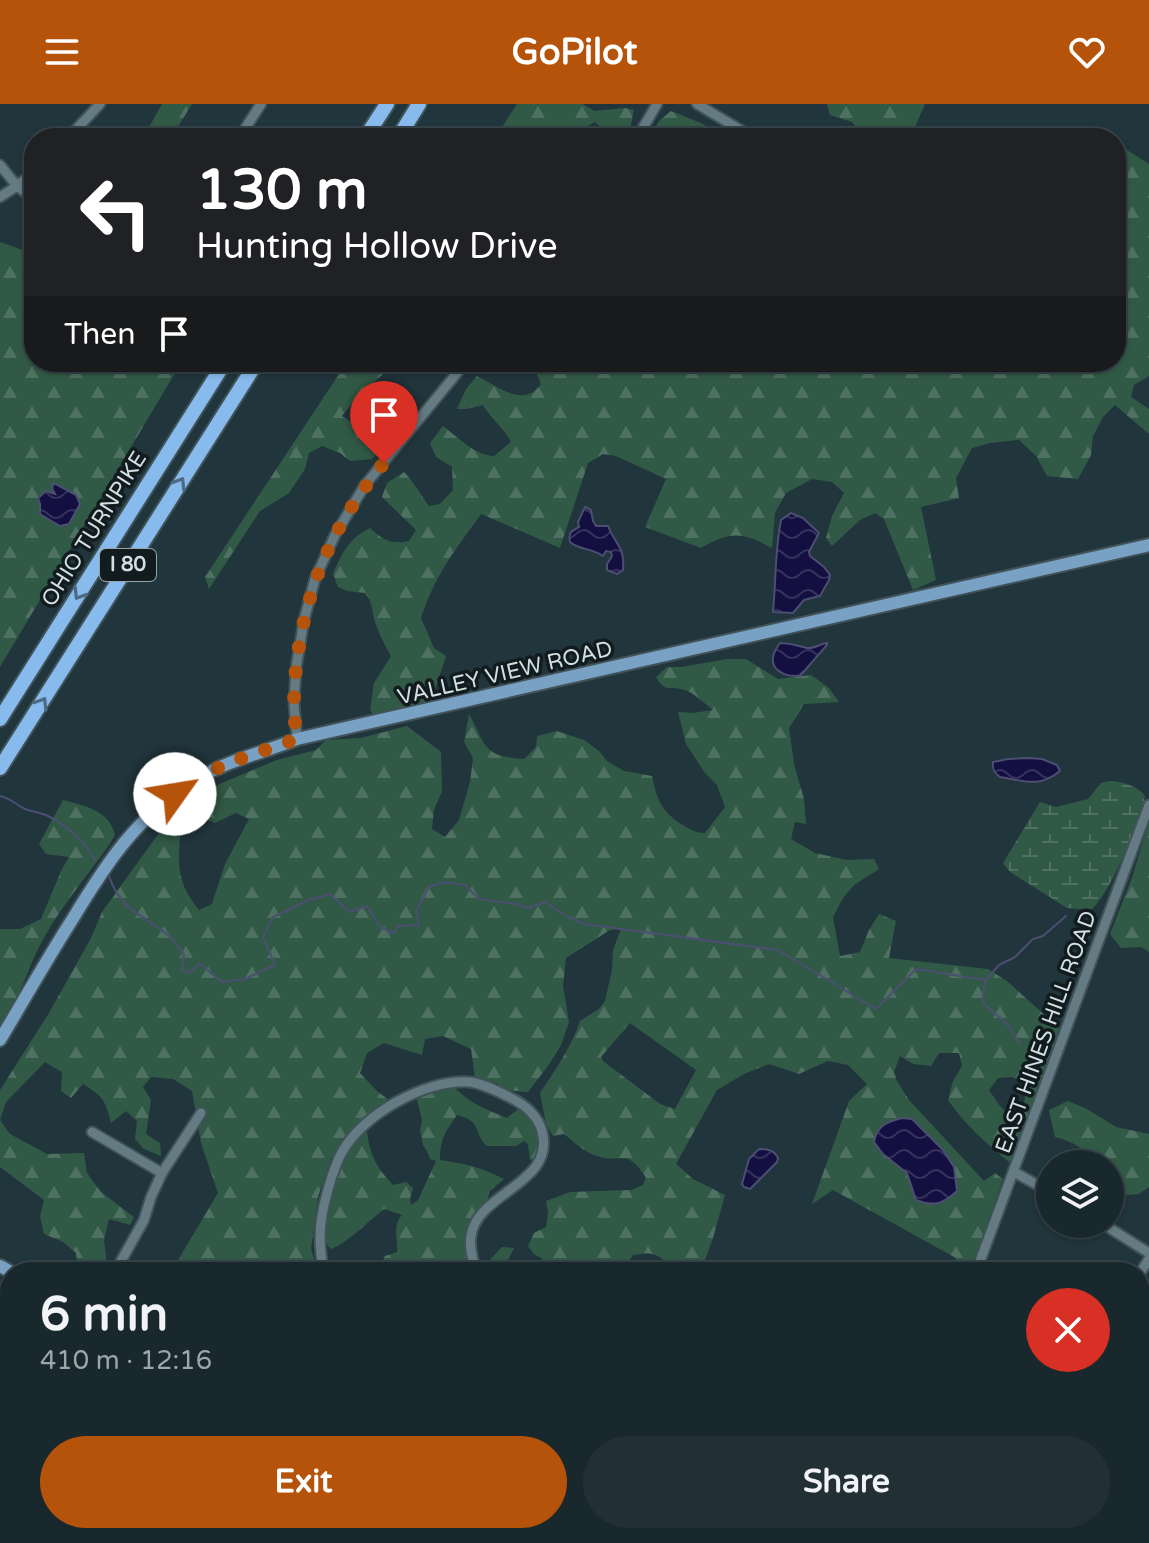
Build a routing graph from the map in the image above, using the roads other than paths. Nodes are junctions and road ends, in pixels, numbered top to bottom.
1 (100, 104) edge
2 (261, 104) edge
3 (387, 104) edge
4 (419, 104) edge
5 (657, 104) edge
6 (697, 104) edge
7 (77, 128) edge
8 (245, 128) edge
9 (371, 128) edge
10 (404, 128) edge
11 (643, 128) edge
12 (737, 128) edge
13 (0, 165) edge
14 (24, 180) edge
15 (17, 186) junction
16 (24, 191) edge
17 (0, 197) edge
18 (219, 372) edge
19 (251, 372) edge
20 (458, 372) edge
21 (1149, 545) edge
22 (0, 719) edge
23 (297, 739) junction
24 (0, 768) edge
25 (1149, 805) edge
26 (0, 1040) edge
27 (201, 1113) dead end
28 (92, 1132) dead end
29 (1014, 1172) junction
30 (162, 1173) junction
31 (1036, 1184) edge
32 (1123, 1238) edge
33 (1149, 1256) edge
34 (121, 1262) edge
35 (322, 1262) edge
36 (474, 1262) edge
37 (980, 1262) edge

1 - 7 street
2 - 8 street
3 - 9 highway
4 - 10 highway
5 - 11 street
6 - 12 street
13 - 15 street
14 - 15 street
15 - 16 street
15 - 17 street
18 -> 22 highway, OHIO TURNPIKE / I 80
24 -> 19 highway, I 80
20 - 23 street
21 - 23 main road, VALLEY VIEW ROAD
23 - 26 main road, VALLEY VIEW ROAD
25 - 29 street, EAST HINES HILL ROAD
27 - 30 street
28 - 30 street
29 - 31 street
29 - 37 street, EAST HINES HILL ROAD
30 - 34 street
32 - 33 street
35 - 36 street

